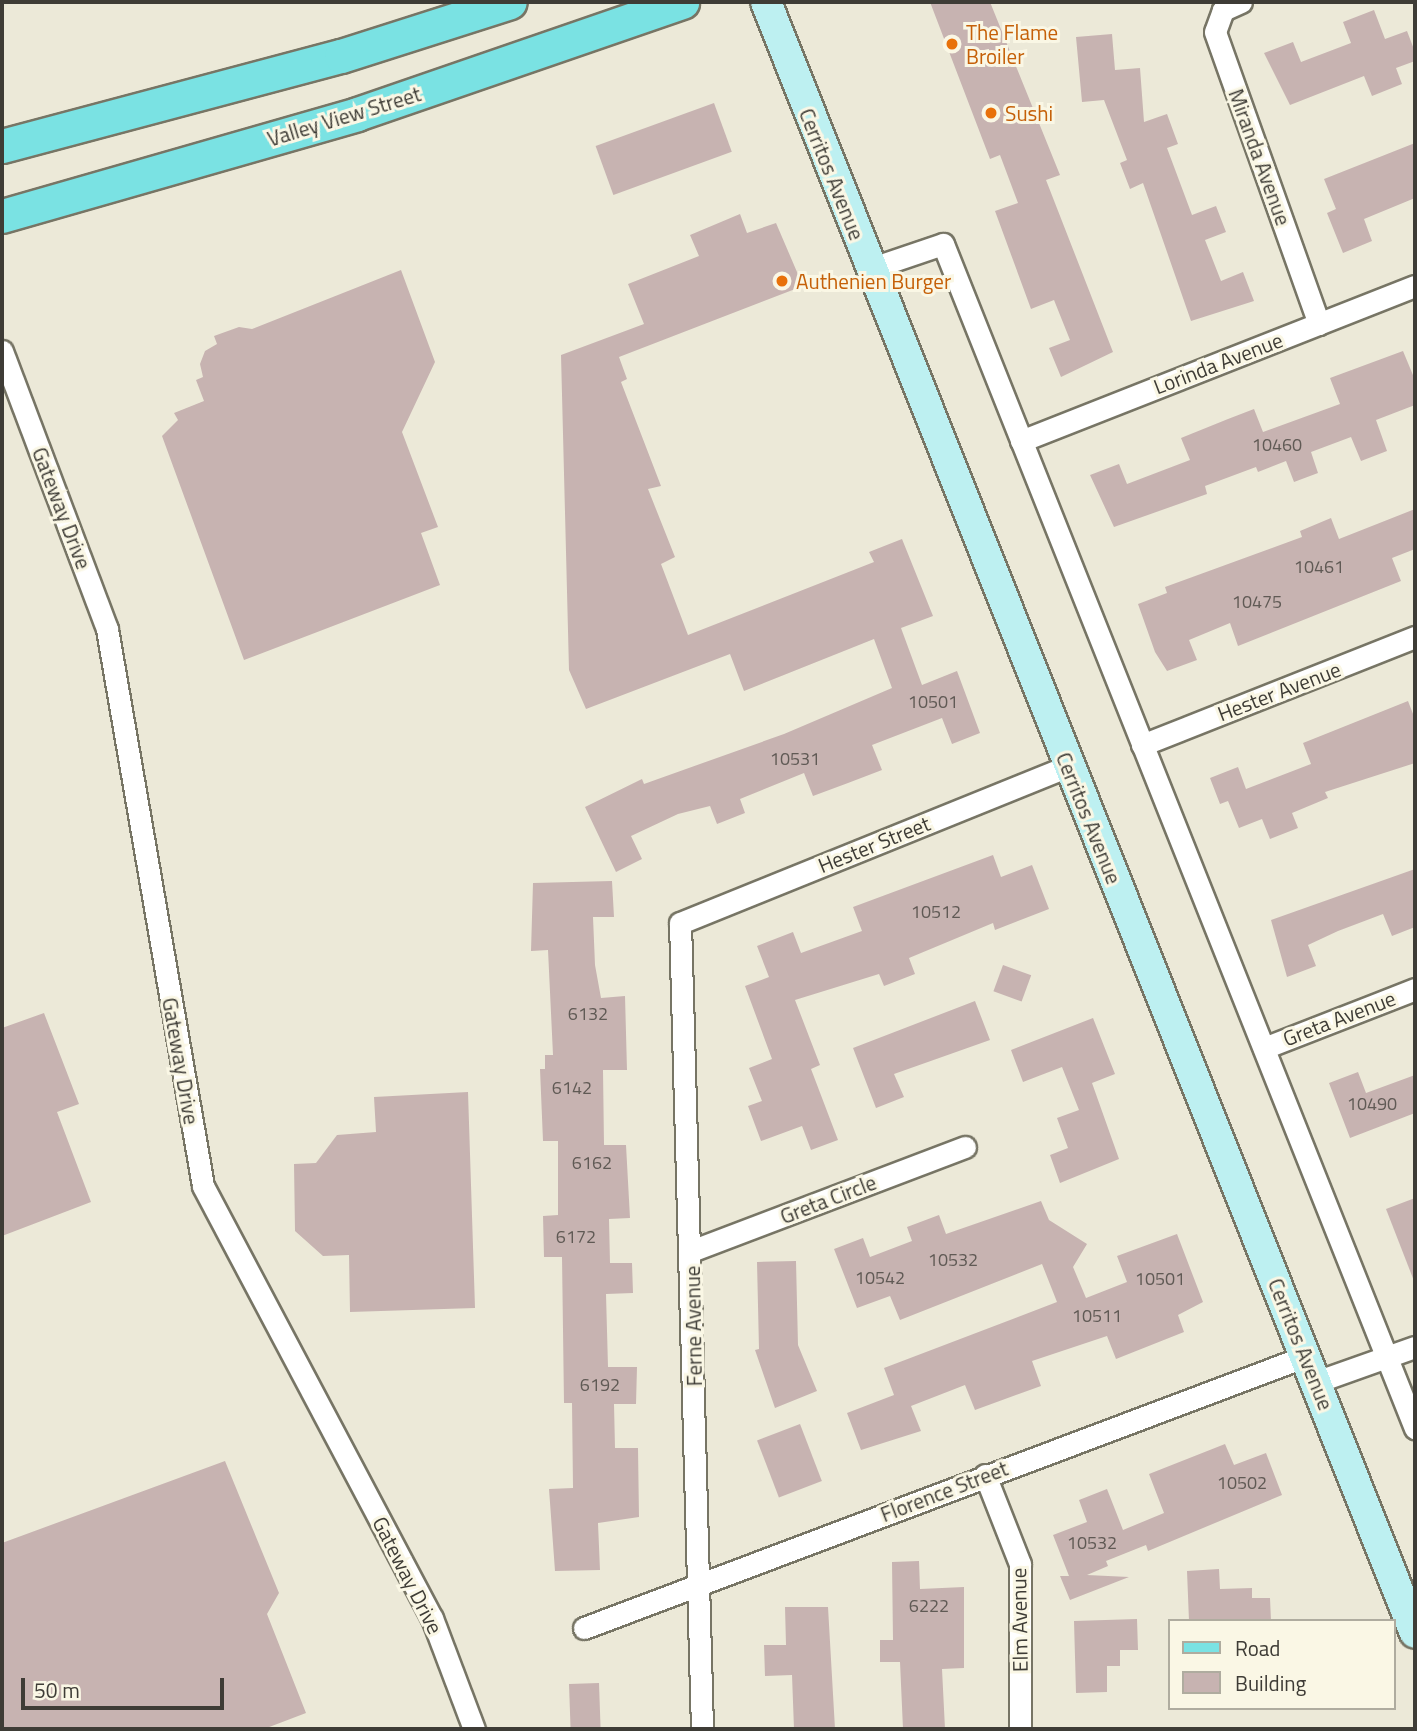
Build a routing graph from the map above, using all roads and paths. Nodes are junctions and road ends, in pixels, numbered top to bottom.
1 (510, 2) edge
2 (682, 2) edge
3 (766, 2) edge
4 (1241, 2) edge
5 (2, 146) edge
6 (2, 216) edge
7 (869, 269) junction
8 (1415, 286) edge
9 (1319, 324) junction
10 (2, 351) edge
11 (1021, 441) junction
12 (1415, 637) edge
13 (1142, 745) junction
14 (1069, 766) junction
15 (680, 923) joint
16 (1415, 989) edge
17 (1264, 1048) junction
18 (965, 1147) dead end
19 (691, 1251) junction
20 (1415, 1347) edge
21 (1388, 1358) junction
22 (1311, 1369) junction
23 (1415, 1428) edge
24 (985, 1475) junction
25 (698, 1586) junction
26 (584, 1628) dead end
27 (1415, 1633) edge
28 (474, 1729) edge
29 (702, 1729) edge
30 (1020, 1729) edge

1 - 5 main road
2 - 6 main road, Valley View Street
3 - 7 main road, Cerritos Avenue
4 - 9 street, Miranda Avenue
7 - 11 street
7 - 14 main road, Cerritos Avenue
8 - 9 street, Lorinda Avenue
9 - 11 street, Lorinda Avenue
10 - 28 street, Gateway Drive
11 - 13 street
12 - 13 street, Hester Avenue
13 - 17 street
14 - 15 street, Hester Street
14 - 22 main road, Cerritos Avenue
15 - 19 street, Ferne Avenue
16 - 17 street, Greta Avenue
17 - 21 street
18 - 19 street, Greta Circle
19 - 25 street, Ferne Avenue
20 - 21 street, Florence Street
21 - 22 street, Florence Street
21 - 23 street
22 - 24 street, Florence Street
22 - 27 main road, Cerritos Avenue
24 - 25 street, Florence Street
24 - 30 street, Elm Avenue
25 - 26 street, Florence Street
25 - 29 street, Ferne Avenue

